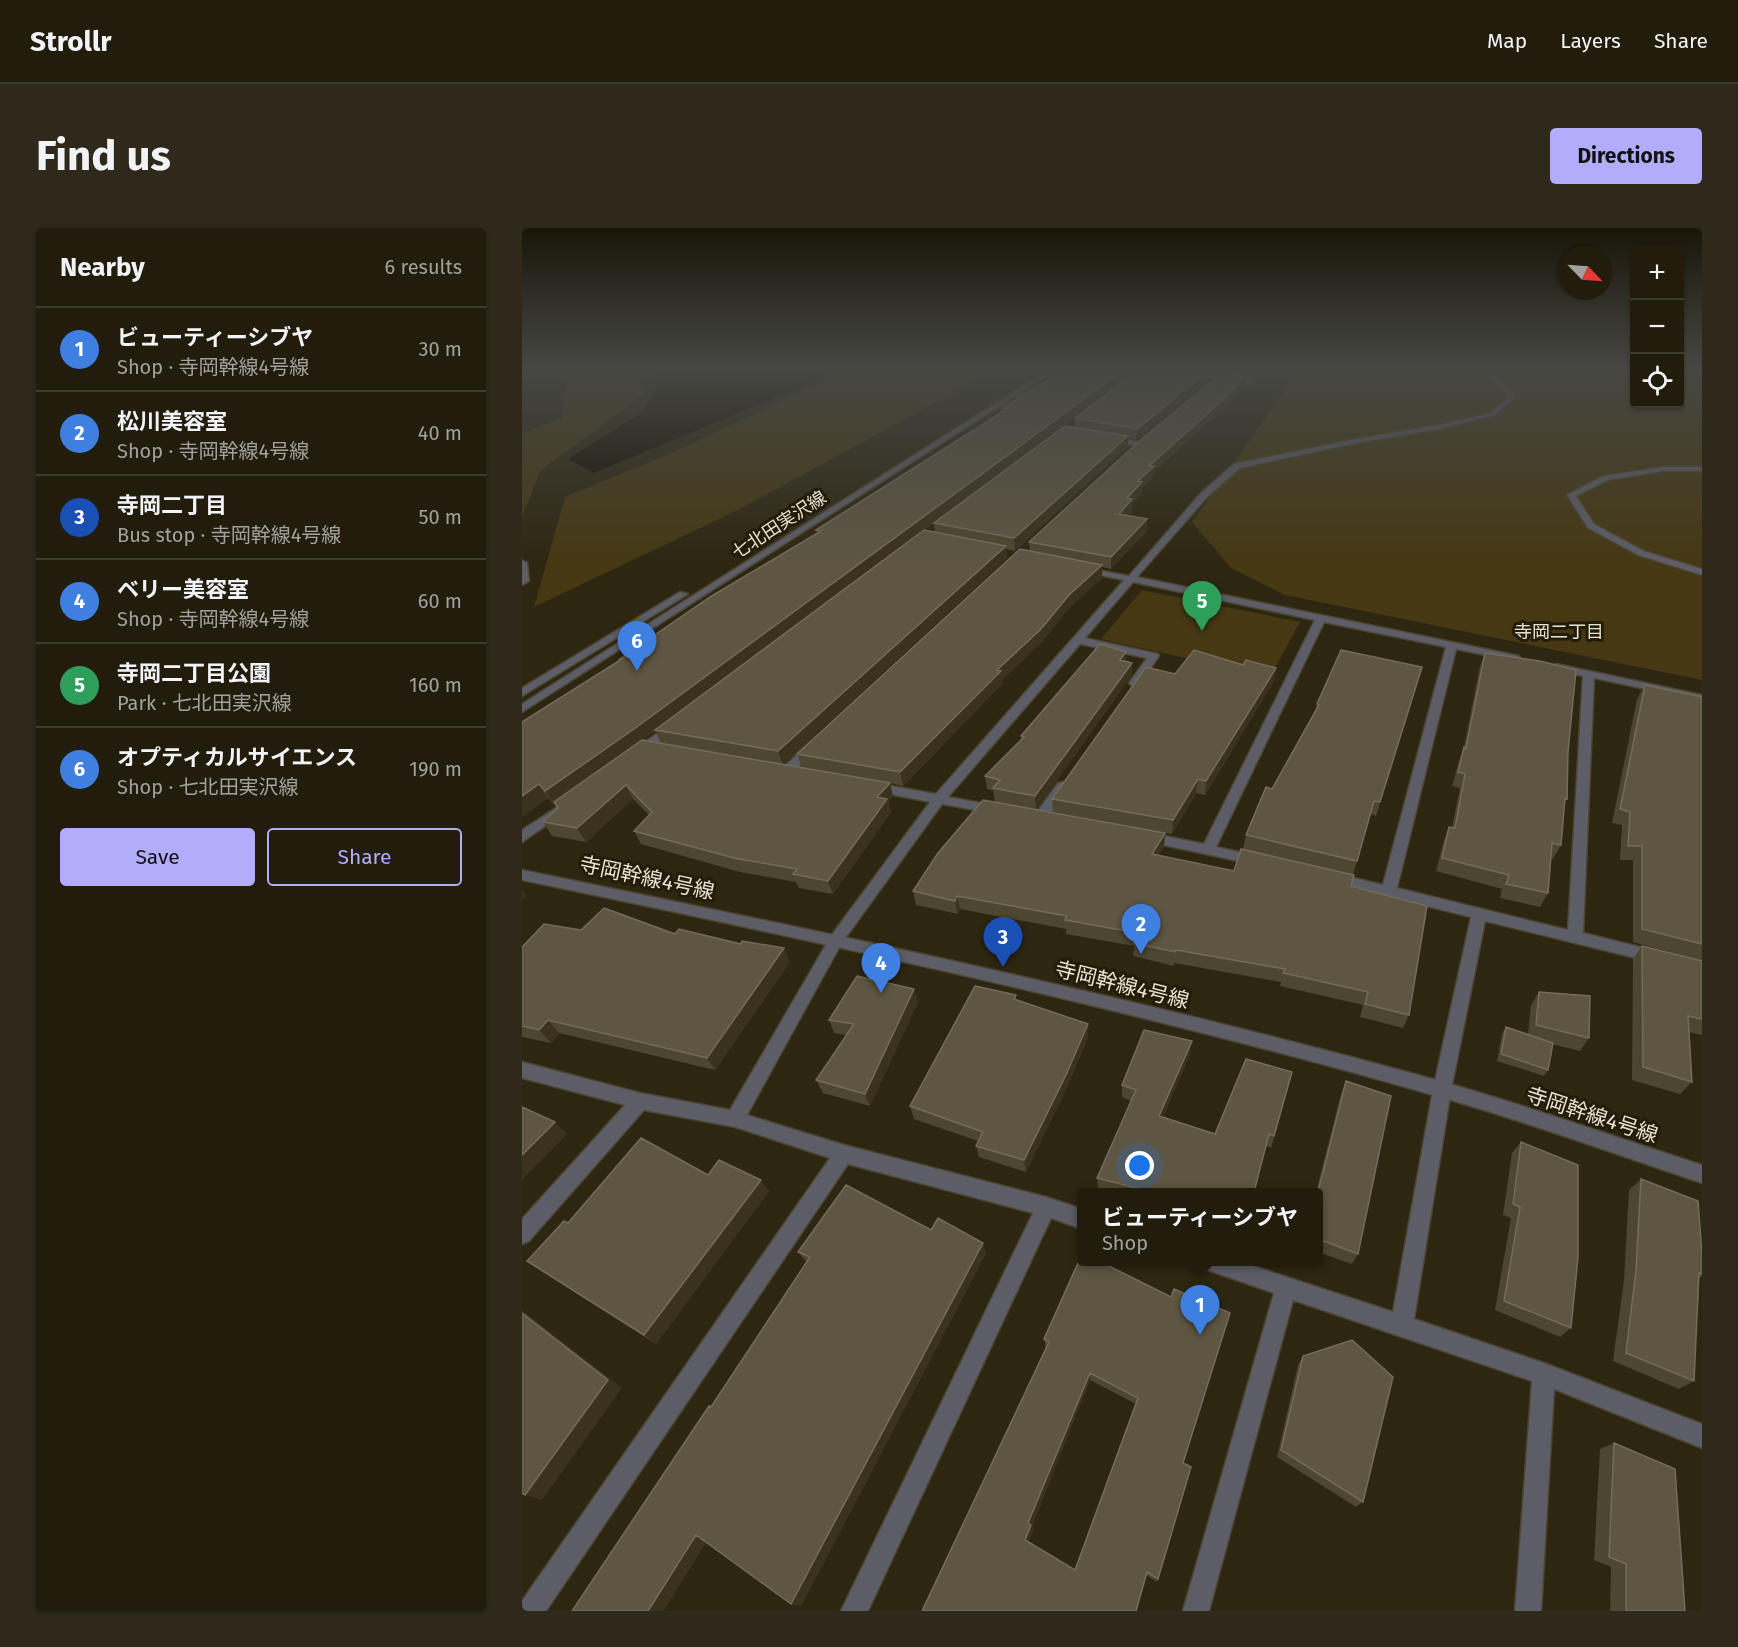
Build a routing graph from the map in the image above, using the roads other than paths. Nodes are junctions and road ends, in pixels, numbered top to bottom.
1 (936, 434) edge
2 (953, 434) edge
3 (1404, 434) edge
4 (1148, 436) edge
5 (1096, 437) edge
6 (1139, 444) junction
7 (1131, 452) edge
8 (1702, 470) edge
9 (753, 549) dead end
10 (522, 563) edge
11 (1075, 567) edge
12 (1702, 572) edge
13 (1131, 578) junction
14 (522, 582) edge
15 (693, 587) dead end
16 (1321, 618) junction
17 (1077, 640) junction
18 (1452, 645) junction
19 (1520, 659) edge
20 (1543, 664) edge
21 (1589, 674) junction
22 (522, 693) edge
23 (1127, 694) edge
24 (1702, 698) edge
25 (522, 709) edge
26 (684, 718) edge
27 (821, 739) edge
28 (646, 747) junction
29 (669, 751) edge
30 (627, 761) edge
31 (810, 775) edge
32 (1067, 780) edge
33 (857, 784) edge
34 (939, 799) junction
35 (570, 802) edge
36 (1130, 834) edge
37 (522, 837) edge
38 (1209, 848) junction
39 (1276, 865) edge
40 (522, 875) edge
41 (1322, 875) edge
42 (1389, 891) junction
43 (1479, 913) junction
44 (1575, 935) junction
45 (836, 940) junction
46 (1667, 960) edge
47 (522, 1070) edge
48 (1442, 1090) junction
49 (640, 1101) junction
50 (735, 1119) junction
51 (844, 1154) junction
52 (1702, 1174) edge
53 (1046, 1207) junction
54 (1077, 1217) edge
55 (522, 1234) edge
56 (1224, 1266) edge
57 (1286, 1286) junction
58 (1402, 1325) junction
59 (1544, 1374) junction
60 (1702, 1436) edge
61 (531, 1611) edge
62 (854, 1611) edge
63 (1196, 1611) edge
64 (1528, 1611) edge

1 - 9 street
2 - 25 street, 七北田実沢線
3 - 13 street
4 - 6 street
5 - 6 street
6 - 7 street
8 - 12 street
10 - 14 street
11 - 13 street
13 - 16 street
13 - 17 street
15 - 22 street
16 - 18 street
16 - 38 street
17 - 23 street
17 - 34 street
18 - 19 street
18 - 42 street
20 - 21 street
21 - 24 street
21 - 44 street
26 - 28 street
27 - 31 street
28 - 29 street
28 - 30 street
32 - 34 street
33 - 34 street
34 - 45 street
35 - 37 street
36 - 38 street
38 - 39 street
40 - 45 street, 寺岡幹線4号線
41 - 42 street
42 - 43 street
43 - 44 street
43 - 48 street
44 - 46 street
45 - 48 street, 寺岡幹線4号線
45 - 50 street
47 - 49 street
48 - 52 street, 寺岡幹線4号線
48 - 58 street
49 - 50 street
49 - 55 street
50 - 51 street
51 - 53 street
51 - 61 street
53 - 54 street
53 - 62 street
56 - 57 street
57 - 58 street
57 - 63 street
58 - 59 street
59 - 60 street
59 - 64 street

